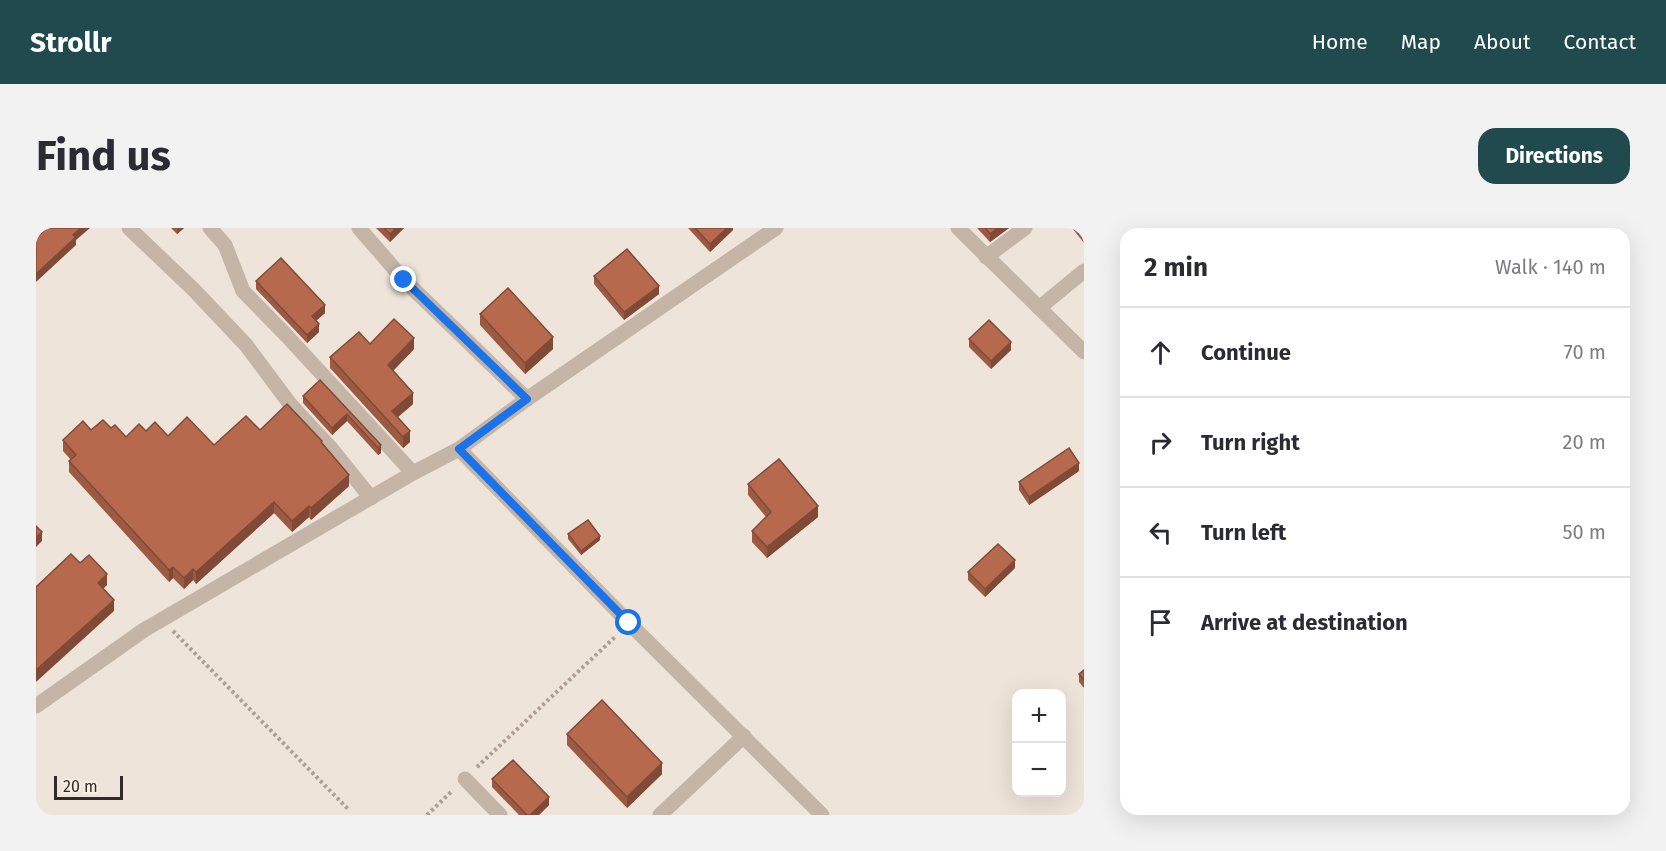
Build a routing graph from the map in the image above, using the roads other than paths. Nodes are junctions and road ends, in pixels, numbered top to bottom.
1 (129, 228) edge
2 (210, 228) edge
3 (359, 228) edge
4 (776, 228) edge
5 (958, 228) edge
6 (1025, 228) edge
7 (986, 257) junction
8 (1084, 271) edge
9 (1039, 308) junction
10 (1084, 352) edge
11 (527, 399) junction
12 (459, 449) junction
13 (413, 473) junction
14 (371, 498) junction
15 (36, 706) edge
16 (744, 736) junction
17 (465, 779) road end
18 (500, 815) edge
19 (660, 815) edge
20 (822, 815) edge

1 - 14 street
2 - 13 street
3 - 11 street
4 - 11 street
5 - 7 street
6 - 7 street
7 - 9 street
8 - 9 street
9 - 10 street
11 - 12 street
12 - 13 street
12 - 16 street
13 - 14 street
14 - 15 street
16 - 19 street
16 - 20 street
17 - 18 street

